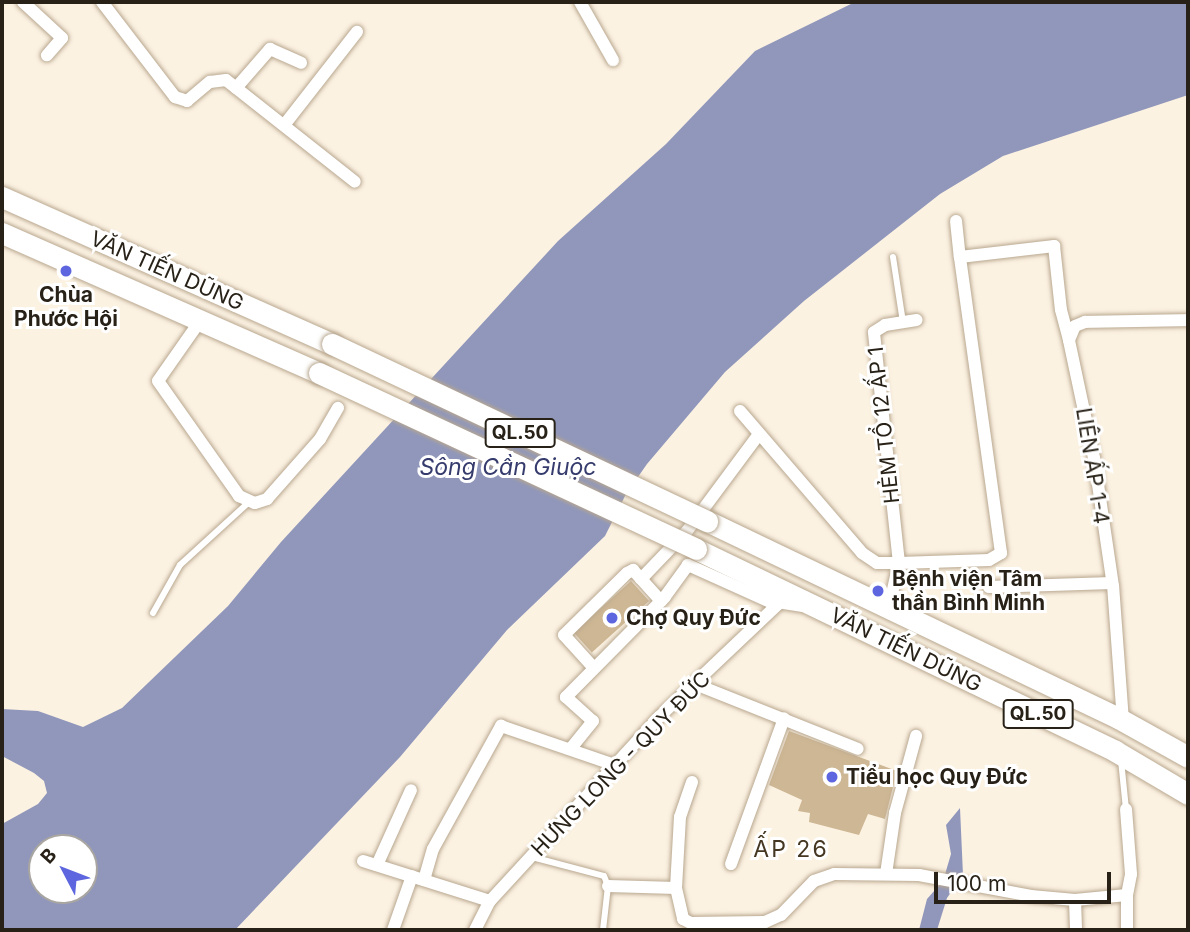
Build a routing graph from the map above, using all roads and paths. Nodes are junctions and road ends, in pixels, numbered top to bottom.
1 (23, 2) edge
2 (102, 2) edge
3 (580, 2) edge
4 (358, 32) dead end
5 (47, 55) dead end
6 (612, 60) dead end
7 (301, 63) dead end
8 (236, 88) junction
9 (285, 124) junction
10 (355, 182) dead end
11 (2, 197) edge
12 (956, 221) dead end
13 (2, 233) edge
14 (893, 257) dead end
15 (960, 257) junction
16 (1188, 320) edge
17 (200, 321) junction
18 (910, 321) joint
19 (1069, 340) junction
20 (338, 408) dead end
21 (740, 411) dead end
22 (759, 433) junction
23 (250, 501) junction
24 (899, 563) junction
25 (641, 579) junction
26 (1112, 583) junction
27 (989, 587) dead end
28 (662, 601) junction
29 (777, 605) junction
30 (889, 607) junction
31 (153, 613) dead end
32 (834, 615) junction
33 (593, 667) junction
34 (695, 684) junction
35 (784, 718) junction
36 (1123, 720) junction
37 (916, 736) dead end
38 (570, 749) junction
39 (858, 750) dead end
40 (1121, 754) junction
41 (1188, 757) edge
42 (615, 765) junction
43 (692, 782) dead end
44 (411, 790) dead end
45 (1188, 794) edge
46 (1126, 809) joint
47 (532, 857) junction
48 (363, 861) dead end
49 (731, 864) dead end
50 (377, 865) junction
51 (886, 874) junction
52 (418, 878) junction
53 (608, 886) junction
54 (676, 888) junction
55 (1127, 895) junction
56 (1075, 900) junction
57 (490, 901) junction
58 (393, 930) edge
59 (475, 930) edge
60 (603, 930) edge
61 (1076, 930) edge
62 (1127, 930) edge

1 - 5 street
2 - 8 street
3 - 6 street
4 - 9 street
7 - 8 street
8 - 9 street
9 - 10 street
11 - 30 highway, VĂN TIẾN DŨNG / QL.50, bridge
12 - 15 street
13 - 17 highway, VĂN TIẾN DŨNG / QL.50
14 - 18 lane
15 - 19 street, LIÊN ẤP 1-4
15 - 24 street
16 - 19 street
17 - 23 street
17 - 32 highway, VĂN TIẾN DŨNG / QL.50, bridge
18 - 24 street, HẺM TỔ 12 ẤP 1
19 - 26 street, LIÊN ẤP 1-4
20 - 23 street
21 - 22 street
22 - 24 street
22 - 25 street
23 - 31 lane
24 - 30 street
25 - 28 street
25 - 33 street
26 - 27 street
26 - 36 street, LIÊN ẤP 1-4
28 - 29 street
28 - 33 street
29 - 32 lane
29 - 34 street, HƯNG LONG - QUY ĐỨC
30 - 36 highway, VĂN TIẾN DŨNG / QL.50
32 - 40 highway, VĂN TIẾN DŨNG / QL.50
33 - 38 street
34 - 35 street
34 - 42 street, HƯNG LONG - QUY ĐỨC
35 - 39 street
35 - 49 street
36 - 41 highway, VĂN TIẾN DŨNG / QL.50
37 - 51 street
38 - 42 street
38 - 52 street
40 - 45 highway, VĂN TIẾN DŨNG / QL.50
40 - 46 lane
42 - 47 street, HƯNG LONG - QUY ĐỨC
43 - 54 street
44 - 50 street
46 - 55 street
47 - 53 lane
47 - 57 street, HƯNG LONG - QUY ĐỨC
48 - 50 street
50 - 52 street
51 - 54 street
51 - 56 street
52 - 57 street
52 - 58 street
53 - 54 street
53 - 60 lane
55 - 56 street
55 - 62 street
56 - 61 street
57 - 59 street, HƯNG LONG - QUY ĐỨC

